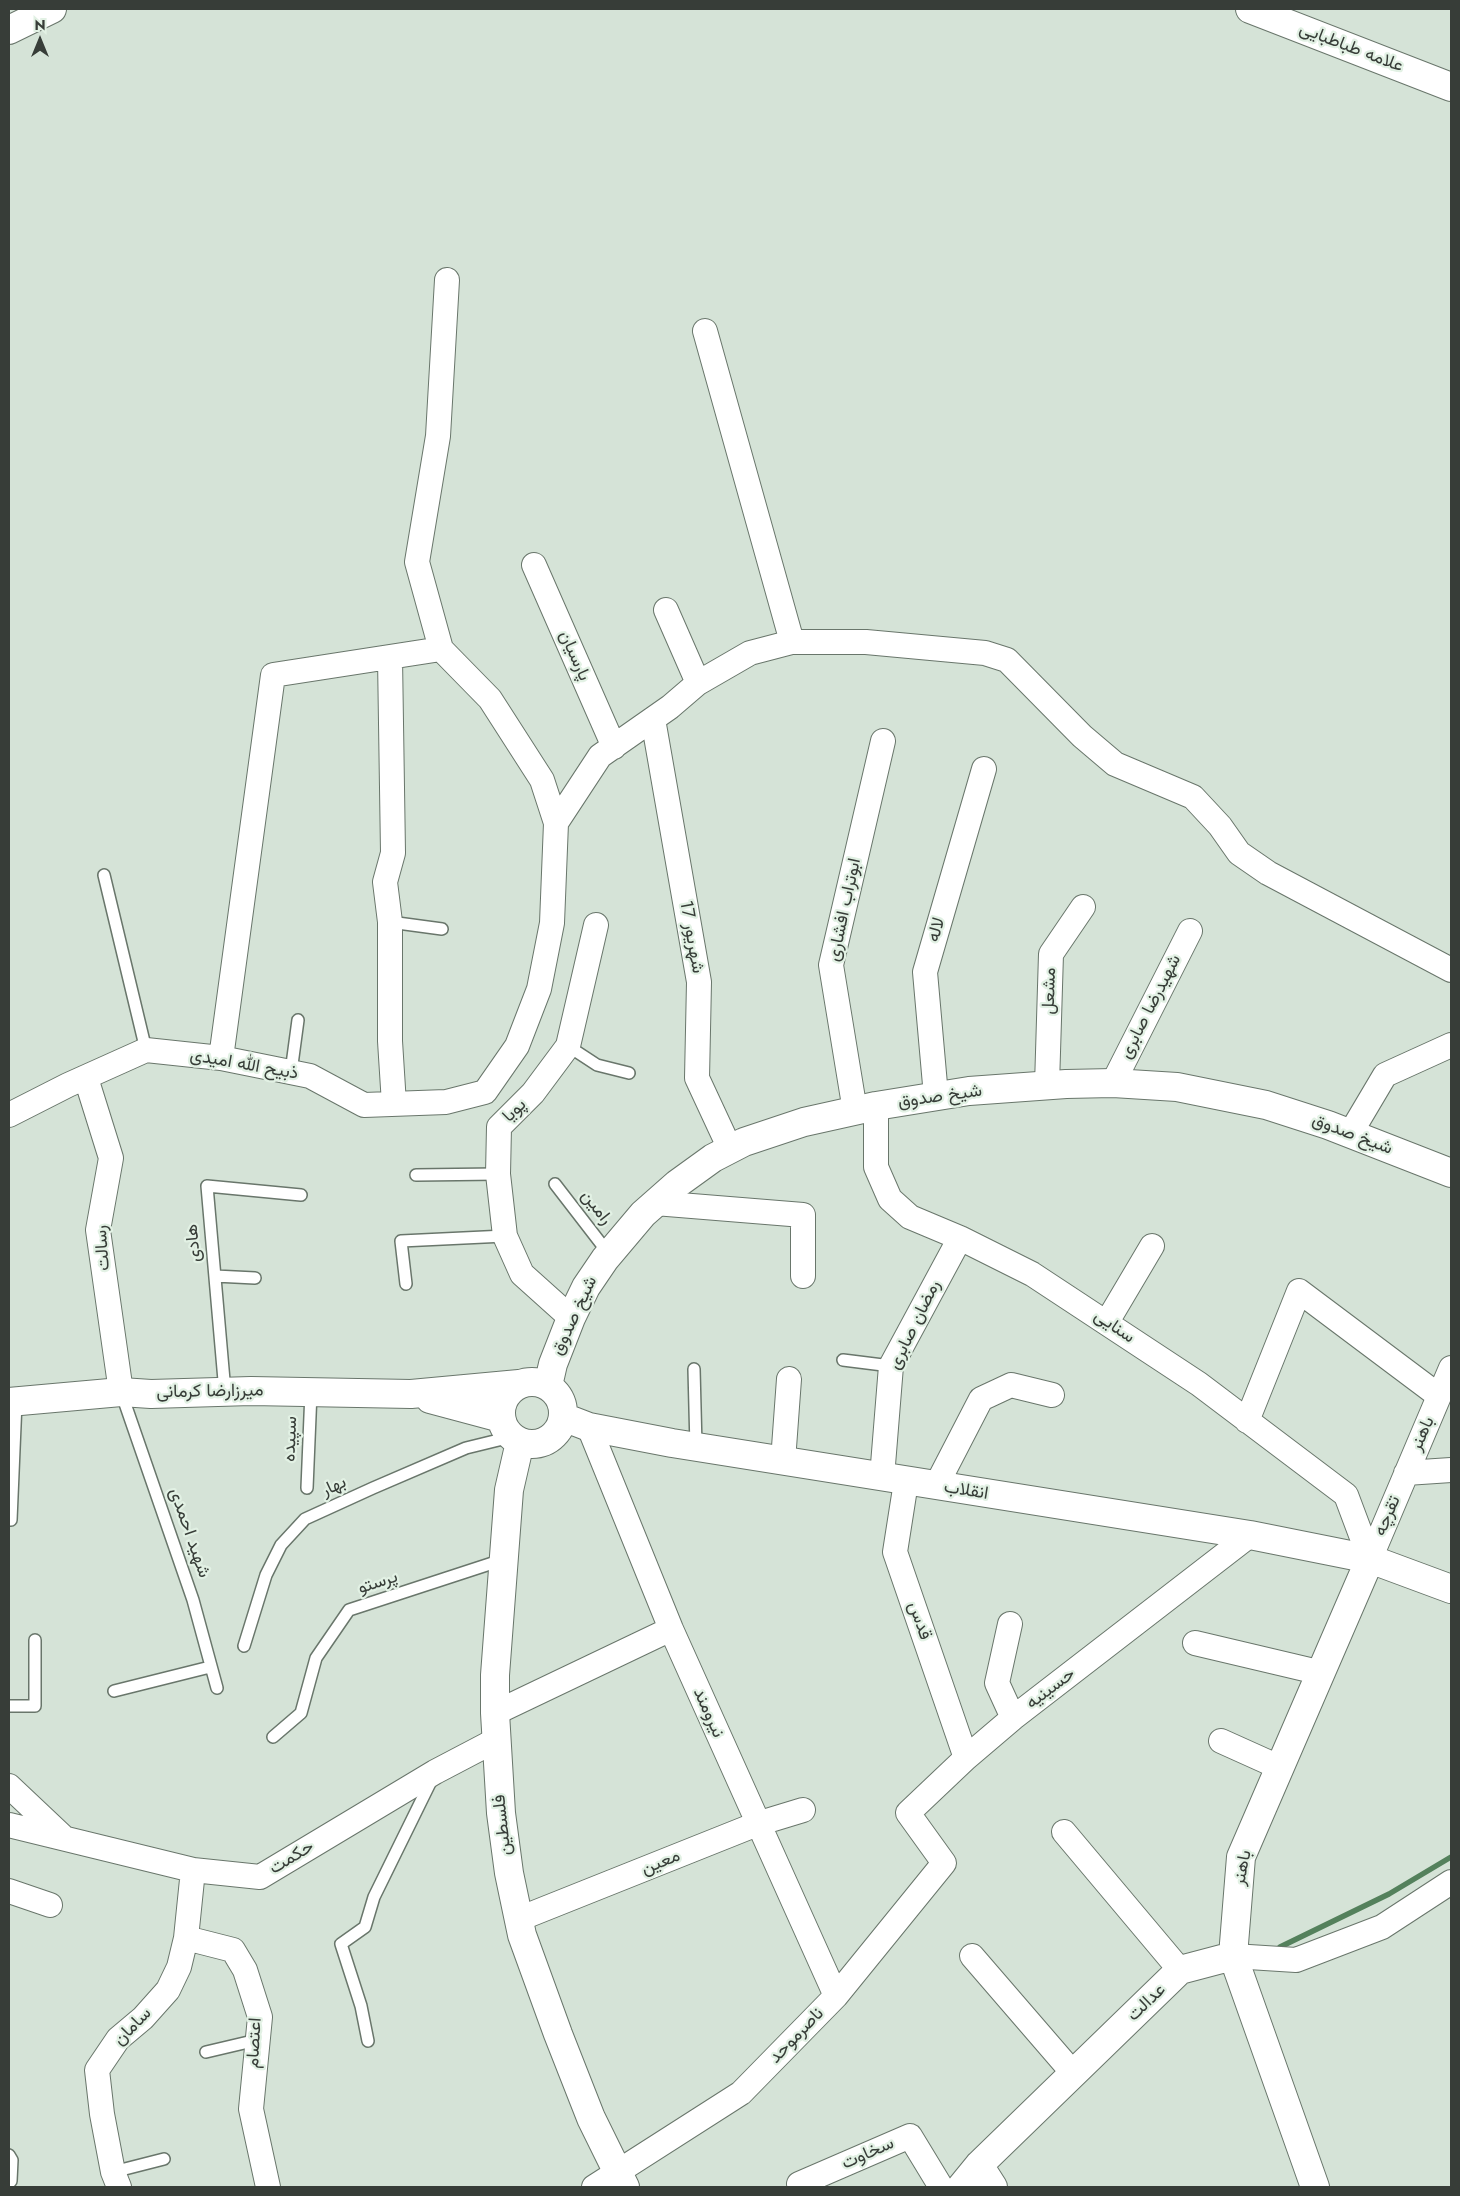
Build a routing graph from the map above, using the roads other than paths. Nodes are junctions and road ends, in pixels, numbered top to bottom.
1 (52, 9) edge
2 (1250, 9) edge
3 (9, 30) edge
4 (1451, 87) edge
5 (447, 280) dead end
6 (705, 331) dead end
7 (534, 565) dead end
8 (666, 610) dead end
9 (792, 642) junction
10 (441, 649) junction
11 (390, 658) junction
12 (698, 683) junction
13 (653, 719) junction
14 (882, 741) dead end
15 (614, 747) junction
16 (984, 769) dead end
17 (556, 823) junction
18 (104, 875) dead end
19 (1083, 907) dead end
20 (390, 922) junction
21 (596, 925) dead end
22 (442, 929) dead end
23 (1190, 931) dead end
24 (1451, 970) edge
25 (298, 1020) dead end
26 (1451, 1045) edge
27 (568, 1046) junction
28 (146, 1050) junction
29 (221, 1058) junction
30 (291, 1072) junction
31 (629, 1073) dead end
32 (86, 1078) junction
33 (1113, 1083) junction
34 (1047, 1085) junction
35 (936, 1096) junction
36 (394, 1104) junction
37 (866, 1109) junction
38 (9, 1115) edge
39 (1350, 1134) junction
40 (730, 1149) junction
41 (498, 1174) junction
42 (1451, 1174) edge
43 (416, 1175) dead end
44 (555, 1184) dead end
45 (301, 1195) dead end
46 (655, 1203) junction
47 (505, 1236) junction
48 (960, 1238) junction
49 (1152, 1246) dead end
50 (609, 1254) junction
51 (215, 1276) junction
52 (803, 1276) dead end
53 (255, 1278) dead end
54 (406, 1284) dead end
55 (570, 1318) junction
56 (1107, 1322) junction
57 (844, 1360) dead end
58 (891, 1366) junction
59 (1451, 1368) edge
60 (694, 1369) dead end
61 (789, 1379) dead end
62 (519, 1384) junction
63 (548, 1386) junction
64 (121, 1392) junction
65 (225, 1392) junction
66 (310, 1392) junction
67 (412, 1394) junction
68 (1052, 1395) dead end
69 (1439, 1396) junction
70 (12, 1402) edge
71 (563, 1417) junction
72 (1247, 1421) junction
73 (589, 1427) junction
74 (511, 1432) junction
75 (696, 1447) junction
76 (783, 1461) junction
77 (1451, 1470) edge
78 (1406, 1472) junction
79 (894, 1480) junction
80 (936, 1486) junction
81 (308, 1488) dead end
82 (9, 1520) edge
83 (1250, 1536) junction
84 (504, 1559) junction
85 (1370, 1559) junction
86 (1451, 1589) edge
87 (1010, 1624) dead end
88 (671, 1628) junction
89 (35, 1640) dead end
90 (1195, 1643) dead end
91 (244, 1646) dead end
92 (210, 1667) junction
93 (1322, 1673) junction
94 (217, 1688) dead end
95 (114, 1691) dead end
96 (9, 1706) edge
97 (495, 1713) junction
98 (1013, 1718) junction
99 (273, 1737) dead end
100 (496, 1740) junction
101 (1221, 1741) dead end
102 (966, 1758) junction
103 (1281, 1768) junction
104 (435, 1772) junction
105 (9, 1786) edge
106 (803, 1810) dead end
107 (9, 1824) edge
108 (757, 1824) junction
109 (1064, 1832) dead end
110 (65, 1839) junction
111 (944, 1863) joint
112 (193, 1870) junction
113 (1451, 1882) edge
114 (9, 1891) edge
115 (50, 1905) dead end
116 (519, 1919) junction
117 (186, 1938) junction
118 (972, 1956) dead end
119 (1233, 1956) junction
120 (1180, 1970) junction
121 (836, 1996) junction
122 (257, 2040) junction
123 (368, 2040) dead end
124 (206, 2052) dead end
125 (1073, 2073) junction
126 (9, 2155) edge
127 (164, 2159) dead end
128 (986, 2176) edge
129 (116, 2180) edge
130 (621, 2180) edge
131 (797, 2180) edge
132 (9, 2183) edge
133 (268, 2187) edge
134 (594, 2187) edge
135 (941, 2187) edge
136 (961, 2187) edge
137 (1314, 2187) edge

1 - 3 main road
2 - 4 main road, علامه طباطبایی
5 - 10 street
6 - 9 street
7 - 15 street, پارسیان
8 - 12 street
9 - 12 street
9 - 24 street
10 - 11 street
10 - 17 street
11 - 20 street
11 - 29 street
12 - 13 street
13 - 15 street
13 - 40 street, 17 شهریور
14 - 37 street, ابوتراب افشاری
15 - 17 street
16 - 35 street, لاله
17 - 36 street, ذبیح الله امیدی
18 - 28 lane
19 - 34 street, مشعل
20 - 22 lane
20 - 36 street
21 - 27 street, پویا
23 - 33 street, شهیدرضا صابری
25 - 30 lane
26 - 39 street
27 - 31 lane
27 - 41 street, پویا
28 - 29 street, ذبیح الله امیدی
28 - 32 street
29 - 30 street, ذبیح الله امیدی
30 - 36 street, ذبیح الله امیدی
32 - 38 street
32 - 64 street, رسالت
33 - 34 main road, شیخ صدوق
33 - 39 main road, شیخ صدوق
34 - 35 main road, شیخ صدوق
35 - 37 main road, شیخ صدوق
37 - 40 main road, شیخ صدوق
37 - 48 street, سنایی
39 - 42 main road, شیخ صدوق
40 - 46 main road, شیخ صدوق
41 - 43 lane
41 - 47 street, پویا
44 - 50 lane, رامین
45 - 51 lane, هادی
46 - 50 main road, شیخ صدوق
46 - 52 street
47 - 54 lane
47 - 55 street, پویا
48 - 56 street, سنایی
48 - 58 street, رمضان صابری
49 - 56 street
50 - 55 main road, شیخ صدوق
51 - 53 lane
51 - 65 lane, هادی
55 - 63 main road, شیخ صدوق
56 - 72 street, سنایی
57 - 58 lane
58 - 79 street, رمضان صابری
59 - 69 street, باهنر
60 - 75 lane
61 - 76 street
62 - 63 main road
62 - 67 main road
62 - 74 main road
63 - 71 main road
64 - 65 main road, میرزارضا کرمانی
64 - 70 main road, میرزارضا کرمانی
64 - 92 lane, شهید احمدی
65 - 66 main road, میرزارضا کرمانی
66 - 67 main road, میرزارضا کرمانی
66 - 81 lane, سپیده
67 - 74 main road
68 - 80 street
69 - 72 street
69 - 78 street, باهنر
70 - 82 lane
71 - 73 main road, انقلاب
71 - 74 main road
72 - 85 street, سنایی
73 - 75 main road, انقلاب
73 - 88 street, نیرومند
74 - 84 main road, فلسطین
74 - 91 lane, بهار
75 - 76 main road, انقلاب
76 - 79 main road, انقلاب
77 - 78 street
78 - 85 street, تقرچه
79 - 80 main road, انقلاب
79 - 102 street, قدس
80 - 83 main road, انقلاب
83 - 85 main road, انقلاب
83 - 98 street, حسینیه
84 - 97 main road, فلسطین
84 - 99 lane, پرستو
85 - 86 main road, انقلاب
85 - 93 main road, باهنر
87 - 98 street
88 - 97 street
88 - 108 street, نیرومند
89 - 96 lane
90 - 93 street
92 - 94 lane, شهید احمدی
92 - 95 lane
93 - 103 main road, باهنر
97 - 100 main road, فلسطین
98 - 102 street, حسینیه
100 - 104 street, حکمت
100 - 116 main road, فلسطین
101 - 103 street
102 - 111 street, حسینیه
103 - 119 main road, باهنر
104 - 112 street, حکمت
104 - 123 lane
105 - 110 street, حکمت
106 - 108 street, معین
107 - 110 street, حکمت
108 - 116 street, معین
108 - 121 street, نیرومند
109 - 120 street
110 - 112 street, حکمت
111 - 121 street, ناصرموحد
112 - 117 street, سامان
113 - 119 street
114 - 115 street
116 - 130 main road, فلسطین
117 - 122 street, اعتصام
117 - 129 street, سامان
118 - 125 street
119 - 120 main road, عدالت
119 - 137 main road, باهنر
120 - 125 main road, عدالت
121 - 130 street, ناصرموحد
122 - 124 lane
122 - 133 street, اعتصام
125 - 128 main road, عدالت
126 - 132 lane
127 - 129 lane
128 - 136 main road, عدالت
130 - 134 street, ناصرموحد
131 - 135 street, سخاوت

